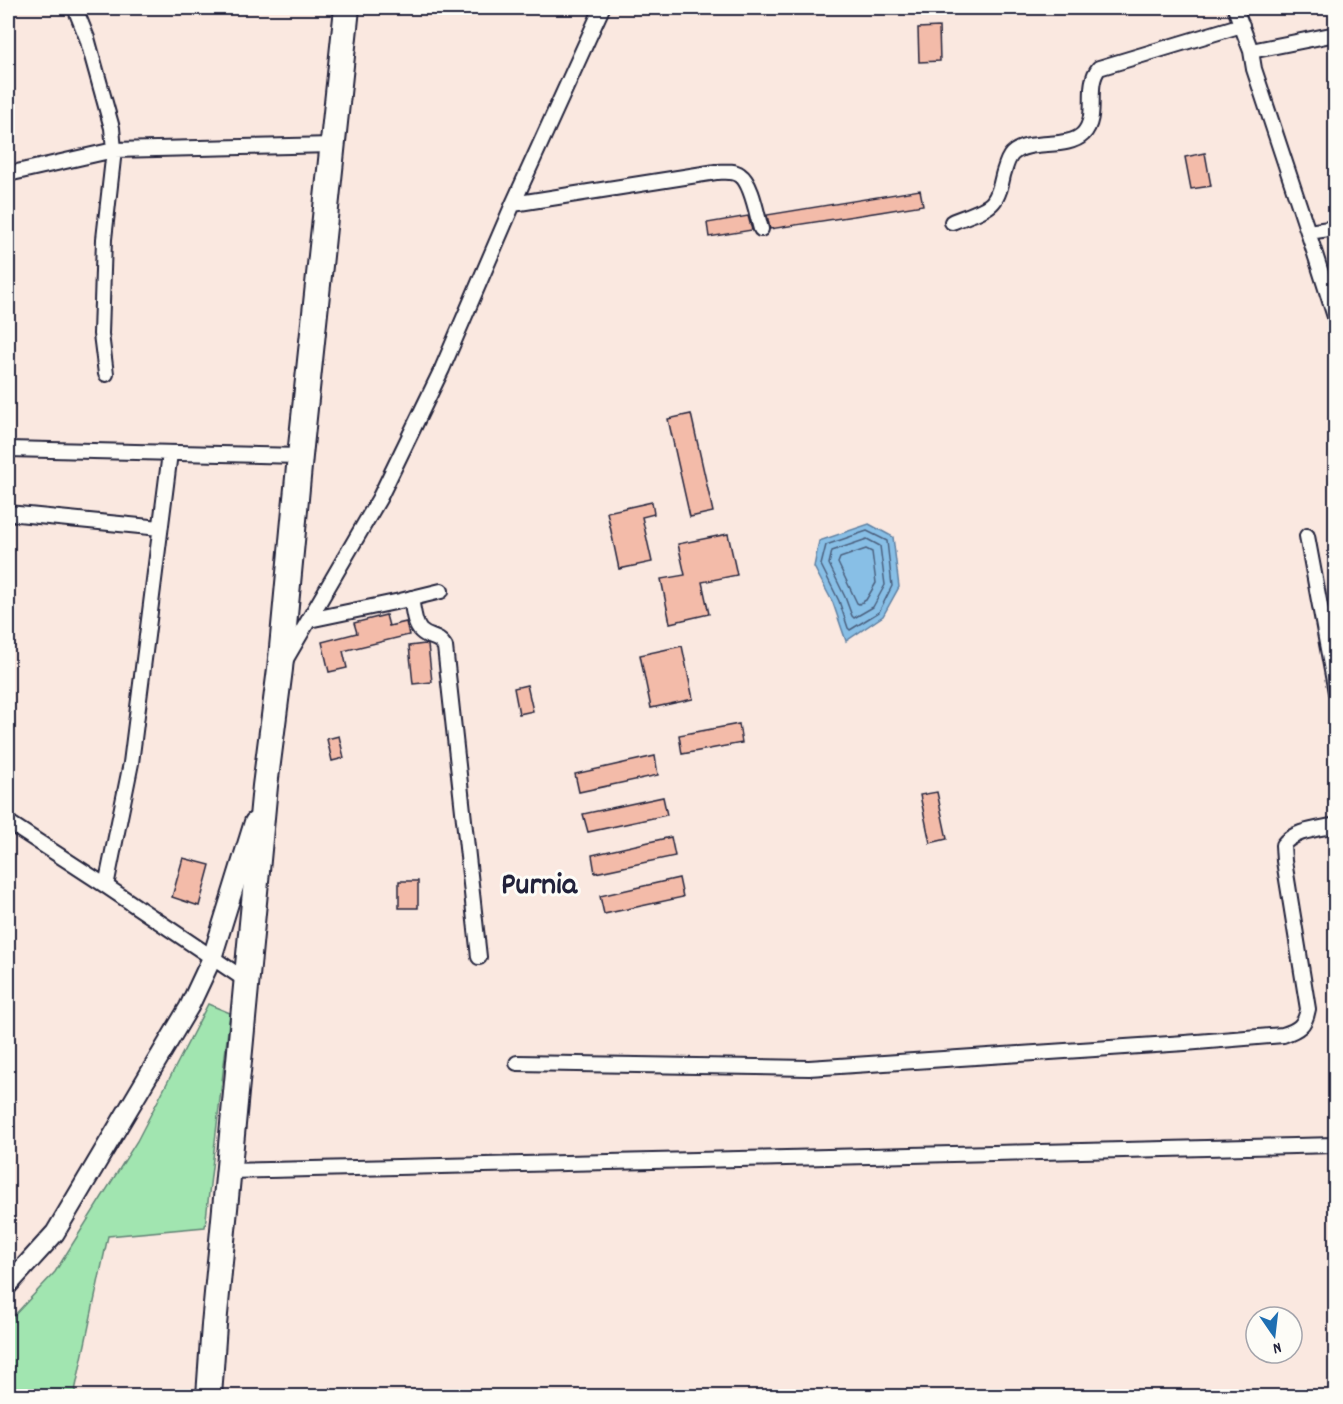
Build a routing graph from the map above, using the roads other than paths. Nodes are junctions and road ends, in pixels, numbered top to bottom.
1 (75, 8) edge
2 (347, 8) edge
3 (602, 8) edge
4 (1235, 8) edge
5 (1242, 25) junction
6 (1335, 34) edge
7 (1251, 51) junction
8 (333, 145) junction
9 (114, 150) junction
10 (8, 174) edge
11 (513, 204) junction
12 (952, 222) dead end
13 (1335, 228) edge
14 (761, 229) dead end
15 (1308, 232) junction
16 (1335, 320) edge
17 (106, 374) dead end
18 (8, 449) edge
19 (170, 453) junction
20 (300, 456) junction
21 (8, 513) edge
22 (160, 528) junction
23 (1307, 536) dead end
24 (441, 591) dead end
25 (411, 598) junction
26 (309, 620) junction
27 (1332, 649) edge
28 (280, 669) junction
29 (1335, 692) edge
30 (266, 786) junction
31 (8, 822) edge
32 (1335, 825) edge
33 (106, 886) junction
34 (479, 957) dead end
35 (212, 958) junction
36 (247, 981) junction
37 (517, 1063) dead end
38 (1335, 1145) edge
39 (228, 1171) junction
40 (8, 1285) edge
41 (209, 1396) edge

1 - 9 street
2 - 8 highway
3 - 11 street
4 - 5 street
5 - 7 street
5 - 12 street
6 - 7 street
7 - 15 street
8 - 9 street
8 - 20 highway
9 - 10 street
9 - 17 street
11 - 14 street
11 - 26 street
13 - 15 street
15 - 16 street
18 - 19 street
19 - 20 street
19 - 22 street
20 - 28 highway
21 - 22 street
22 - 33 street
23 - 27 street
24 - 25 street
25 - 26 street
25 - 34 street
26 - 28 street
27 - 29 street
28 - 30 highway
30 - 35 street
30 - 36 highway
31 - 33 street
32 - 37 street
33 - 35 street
35 - 36 street
35 - 40 street
36 - 39 highway
38 - 39 street
39 - 41 highway

